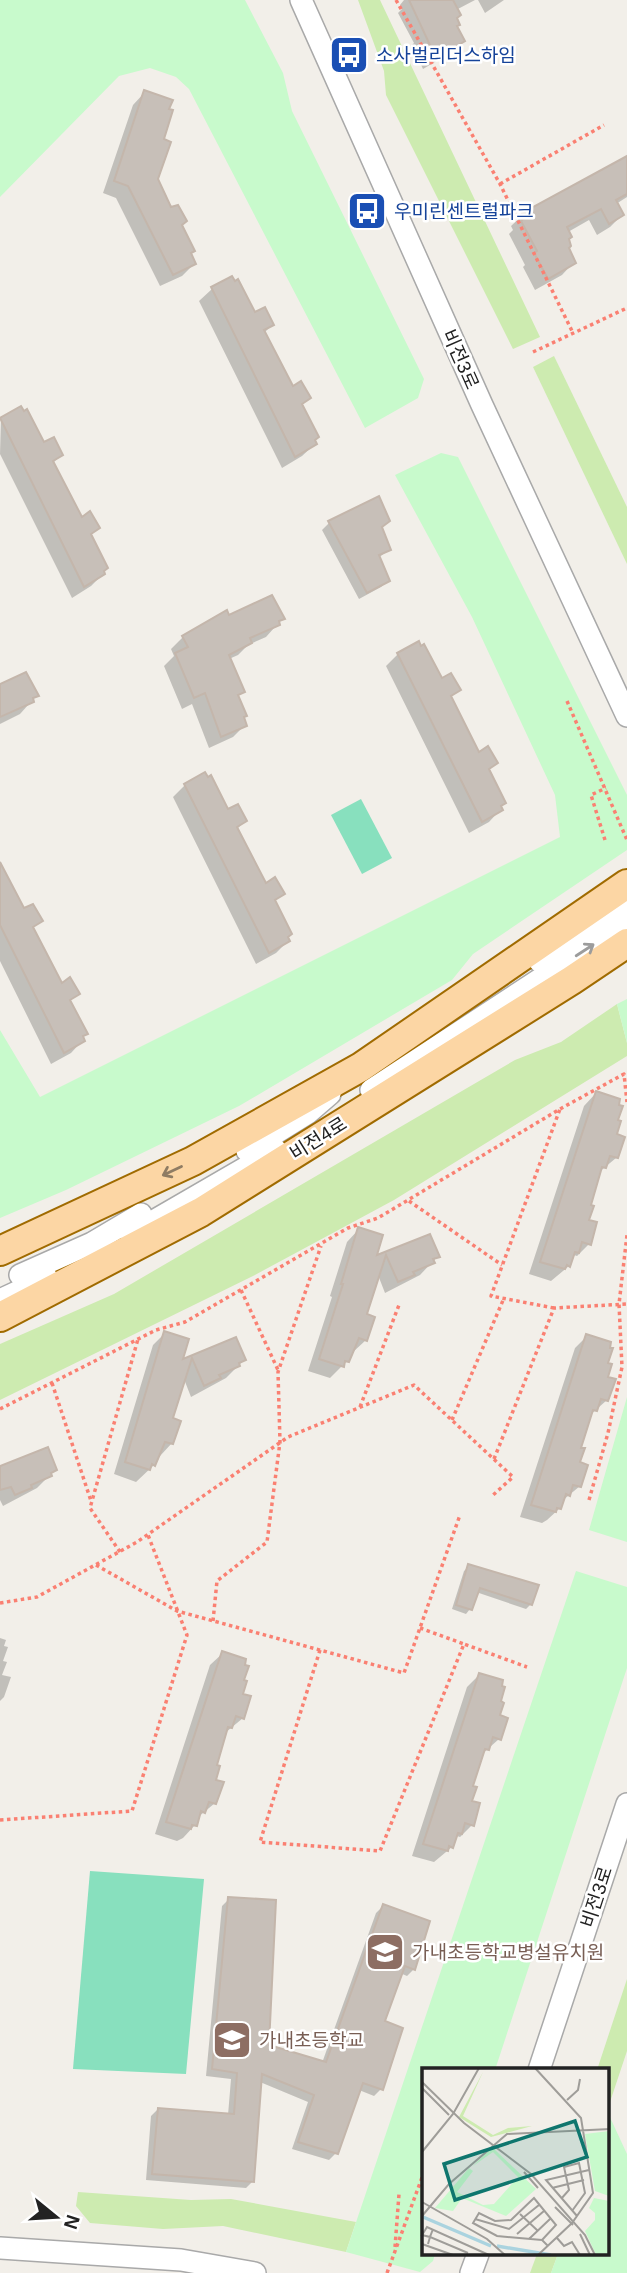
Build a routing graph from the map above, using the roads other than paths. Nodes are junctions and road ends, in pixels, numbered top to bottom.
1 (302, 0) edge
2 (627, 716) edge
3 (627, 884) edge
4 (627, 902) edge
5 (627, 922) edge
6 (627, 943) edge
7 (361, 1068) junction
8 (308, 1113) junction
9 (0, 1251) edge
10 (0, 1300) edge
11 (627, 1804) edge
12 (540, 2068) edge
13 (0, 2248) edge
14 (477, 2256) edge
15 (255, 2273) edge
16 (471, 2273) edge

1 - 2 street, 비전3로
3 - 7 main road, 비전4로
4 - 8 street
10 -> 5 street
6 - 10 main road, 비전4로
7 - 8 street
7 -> 9 main road, 비전4로
8 - 10 street
11 - 12 street, 비전3로
13 - 15 street
14 - 16 street

